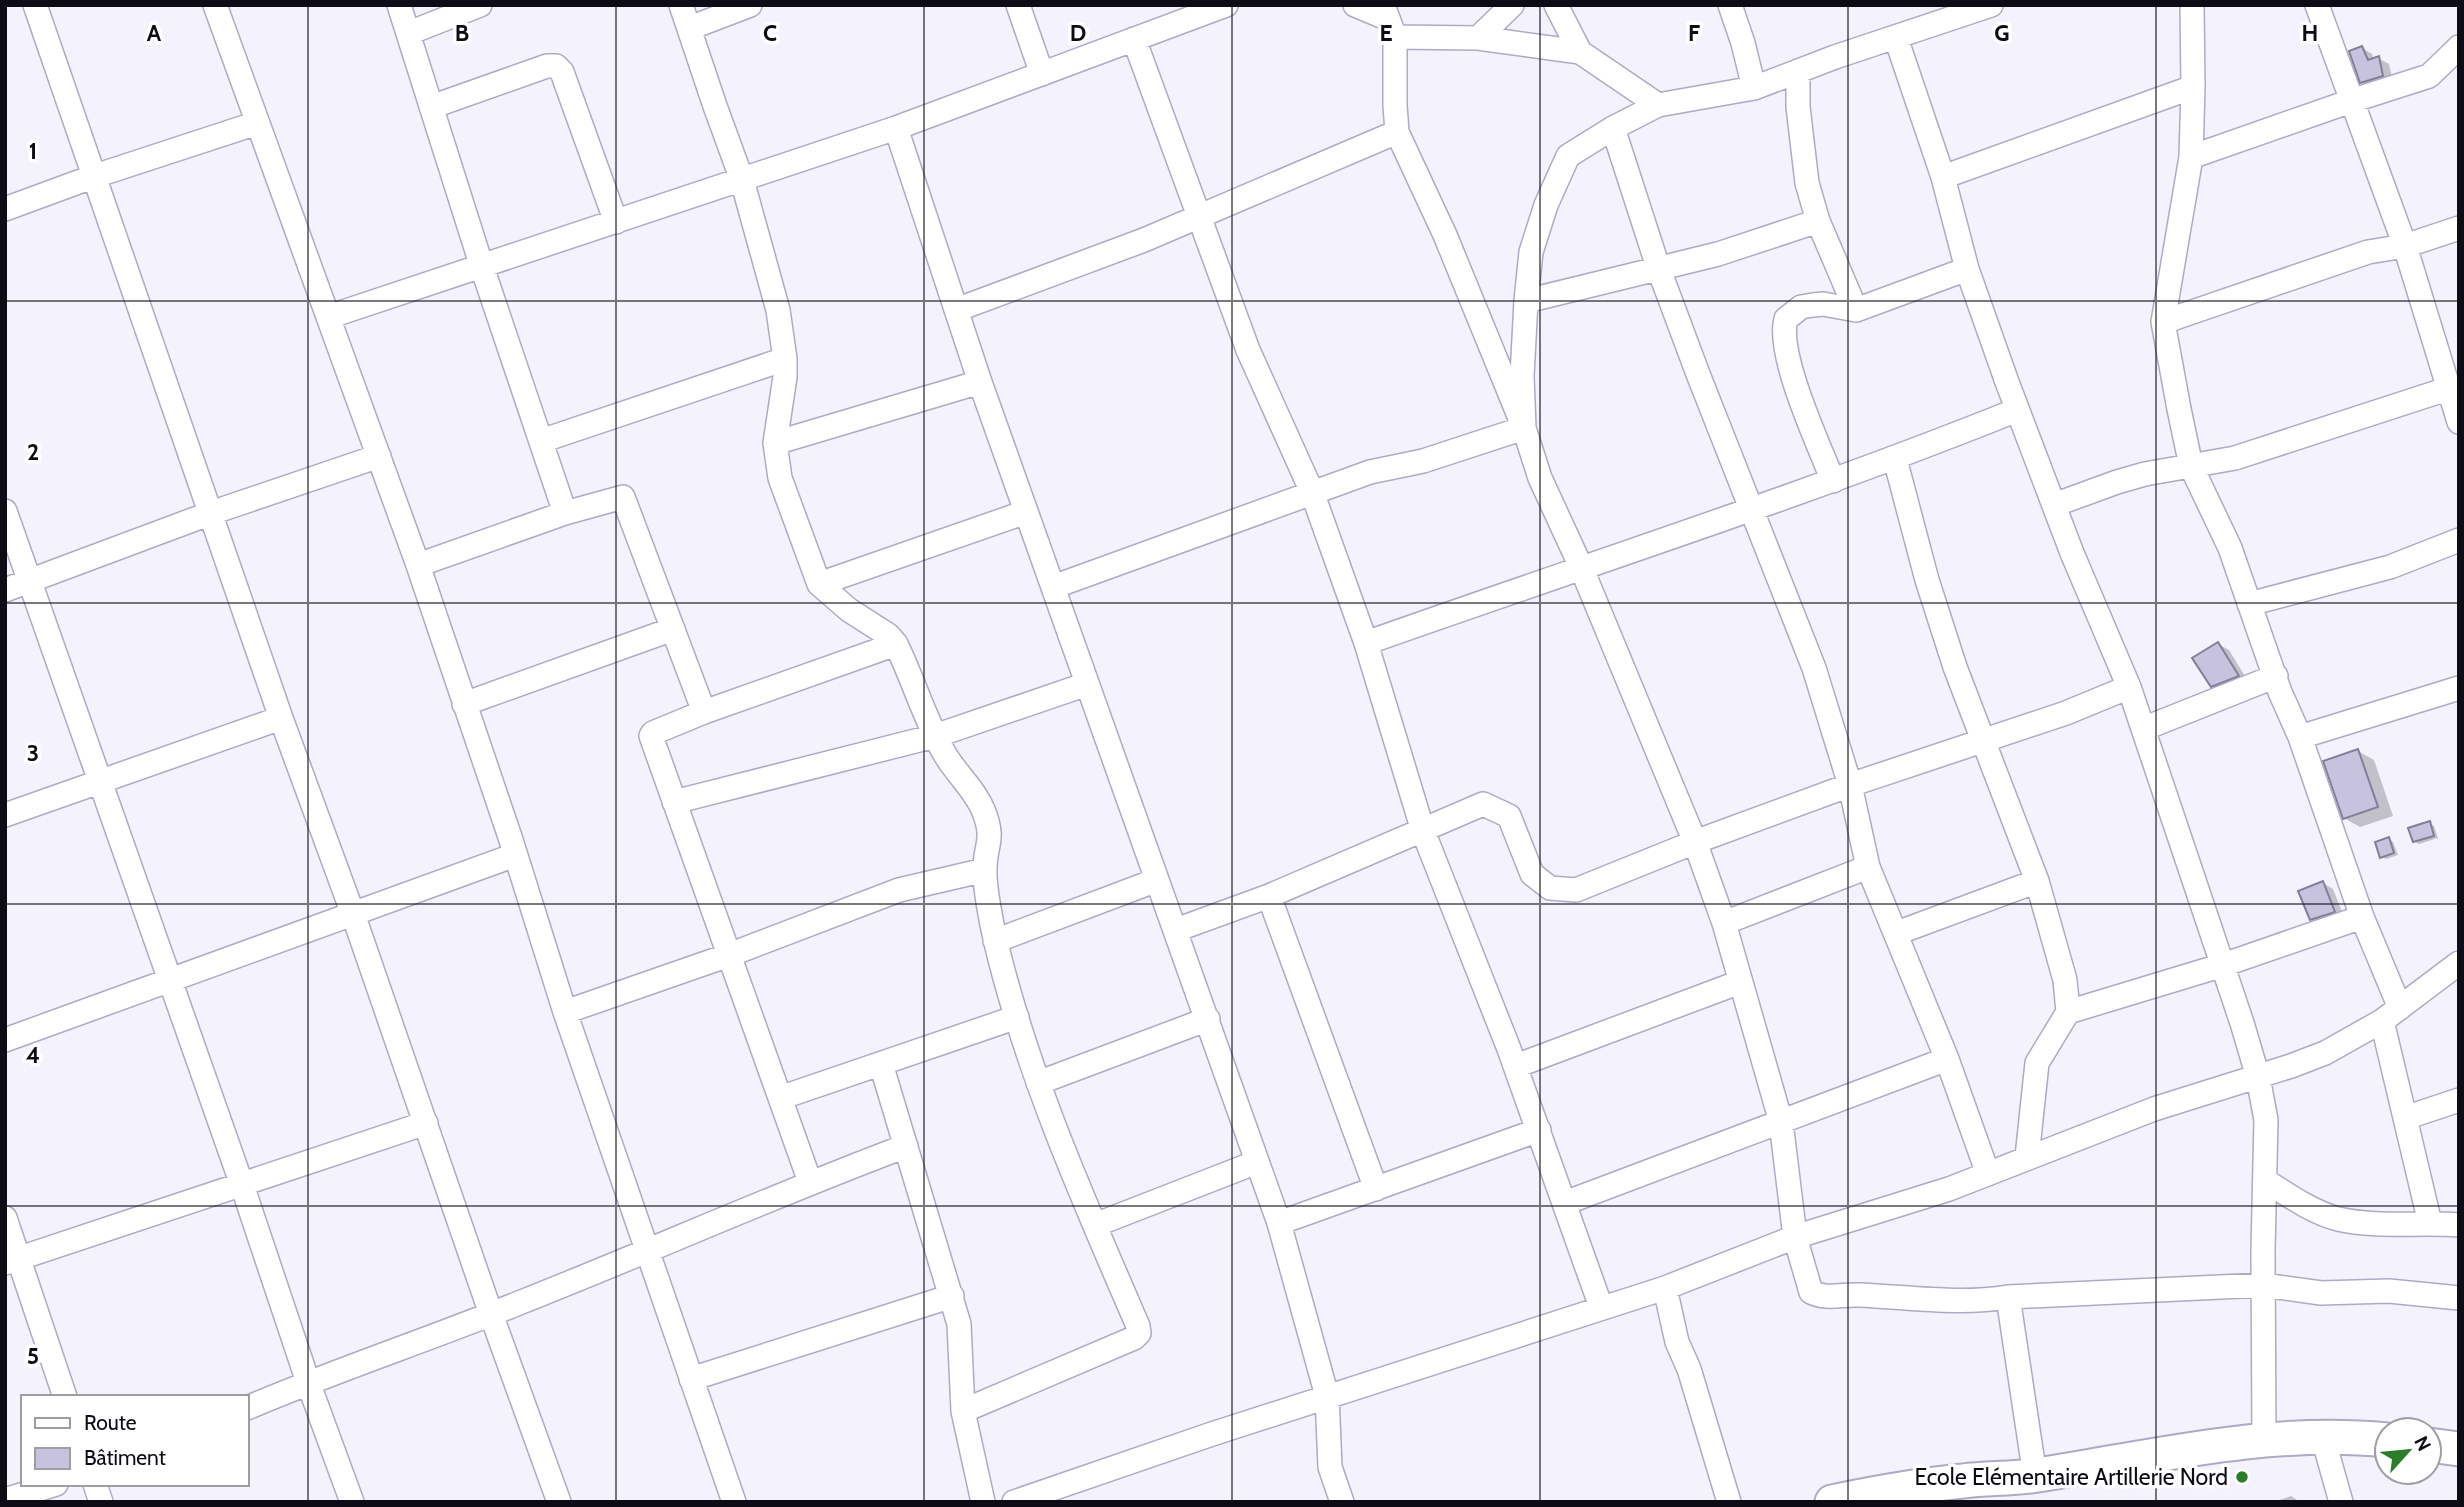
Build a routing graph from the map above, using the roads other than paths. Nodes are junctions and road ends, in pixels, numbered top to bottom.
1 (35, 5) edge
2 (215, 5) edge
3 (399, 5) edge
4 (480, 5) edge
5 (681, 5) edge
6 (750, 5) edge
7 (1018, 5) edge
8 (1355, 5) edge
9 (1512, 5) edge
10 (1556, 5) edge
11 (1730, 5) edge
12 (1991, 5) edge
13 (2192, 5) edge
14 (2317, 5) edge
15 (1223, 6) edge
16 (1388, 20) edge
17 (690, 28) junction
18 (409, 33) junction
19 (1478, 38) junction
20 (1896, 38) junction
21 (1134, 39) junction
22 (2459, 47) edge
23 (1580, 52) junction
24 (1798, 71) junction
25 (1042, 74) junction
26 (2193, 87) junction
27 (1754, 88) junction
28 (2351, 101) junction
29 (1658, 105) junction
30 (431, 107) junction
31 (257, 123) junction
32 (896, 128) junction
33 (1613, 128) junction
34 (1397, 132) junction
35 (2191, 157) junction
36 (92, 177) junction
37 (1943, 177) junction
38 (742, 180) junction
39 (5, 209) edge
40 (1200, 216) junction
41 (1818, 221) junction
42 (616, 222) junction
43 (2459, 228) edge
44 (2405, 246) junction
45 (482, 267) junction
46 (1658, 267) junction
47 (1967, 269) junction
48 (1526, 301) junction
49 (956, 310) junction
50 (1856, 310) junction
51 (328, 317) junction
52 (2162, 322) junction
53 (785, 359) junction
54 (980, 382) junction
55 (2447, 388) junction
56 (2017, 410) junction
57 (2459, 422) edge
58 (1524, 428) junction
59 (541, 441) junction
60 (775, 443) junction
61 (379, 456) junction
62 (1895, 459) junction
63 (2191, 466) junction
64 (1833, 481) junction
65 (1312, 492) junction
66 (2053, 505) junction
67 (1752, 510) junction
68 (5, 511) edge
69 (1026, 512) junction
70 (211, 513) junction
71 (565, 513) junction
72 (2459, 540) edge
73 (418, 565) junction
74 (1581, 567) junction
75 (30, 581) junction
76 (819, 584) junction
77 (1053, 587) junction
78 (5, 590) edge
79 (2249, 604) junction
80 (673, 629) junction
81 (1366, 643) junction
82 (895, 644) junction
83 (2276, 676) junction
84 (1087, 684) junction
85 (2129, 687) junction
86 (2459, 688) edge
87 (464, 704) junction
88 (704, 712) junction
89 (281, 718) junction
90 (2143, 729) junction
91 (935, 736) junction
92 (2300, 737) junction
93 (1982, 740) junction
94 (100, 781) junction
95 (1850, 785) junction
96 (674, 802) junction
97 (5, 815) edge
98 (1423, 831) junction
99 (1695, 842) junction
100 (515, 855) junction
101 (1868, 867) junction
102 (985, 870) junction
103 (1157, 880) junction
104 (2037, 881) junction
105 (1269, 896) junction
106 (353, 914) junction
107 (2362, 917) junction
108 (1724, 923) junction
109 (1176, 930) junction
110 (1897, 933) junction
111 (995, 941) junction
112 (729, 955) junction
113 (2459, 963) edge
114 (2223, 965) junction
115 (169, 980) junction
116 (1740, 982) junction
117 (565, 1012) junction
118 (2068, 1012) junction
119 (2391, 1014) junction
120 (1017, 1017) junction
121 (1208, 1020) junction
122 (5, 1040) edge
123 (1947, 1059) junction
124 (881, 1064) junction
125 (1516, 1066) junction
126 (2258, 1077) junction
127 (1038, 1083) junction
128 (780, 1098) junction
129 (2459, 1100) edge
130 (2405, 1118) junction
131 (1781, 1122) junction
132 (426, 1123) junction
133 (1539, 1130) junction
134 (906, 1146) junction
135 (2027, 1157) junction
136 (1257, 1162) junction
137 (1988, 1174) junction
138 (2266, 1181) junction
139 (810, 1182) junction
140 (242, 1185) junction
141 (1376, 1189) junction
142 (1565, 1203) junction
143 (5, 1218) edge
144 (1279, 1223) junction
145 (2430, 1223) junction
146 (1094, 1225) junction
147 (2459, 1226) edge
148 (1795, 1237) junction
149 (648, 1252) junction
150 (12, 1260) edge
151 (2263, 1284) junction
152 (1665, 1288) junction
153 (952, 1296) junction
154 (2008, 1297) junction
155 (2459, 1298) edge
156 (1601, 1307) junction
157 (491, 1314) junction
158 (691, 1378) junction
159 (308, 1382) junction
160 (64, 1395) edge
161 (1327, 1396) junction
162 (248, 1408) edge
163 (963, 1411) junction
164 (2323, 1438) junction
165 (2264, 1440) junction
166 (2373, 1440) edge
167 (2035, 1476) junction
168 (50, 1486) edge
169 (5, 1500) edge
170 (352, 1502) edge
171 (559, 1502) edge
172 (734, 1502) edge
173 (983, 1502) edge
174 (1014, 1502) edge
175 (1342, 1502) edge
176 (1729, 1502) edge
177 (1832, 1502) edge
178 (2341, 1502) edge

1 - 36 street
2 - 31 street
3 - 18 street
4 - 18 street
5 - 17 street
6 - 17 street
7 - 25 street
8 - 16 street
9 - 19 street
10 - 23 street
11 - 27 street
12 - 20 street
13 - 26 street
14 - 28 street
15 - 21 street
16 - 19 street
16 - 34 street
17 - 38 street
18 - 30 street
19 - 23 street
20 - 24 street
20 - 37 street
21 - 25 street
21 - 40 street
22 - 28 street
23 - 29 street
24 - 27 street
24 - 41 street
25 - 32 street
26 - 35 street
26 - 37 street
27 - 29 street
28 - 35 street
28 - 44 street
29 - 33 street
30 - 42 street
30 - 45 street
31 - 36 street
31 - 51 street
32 - 38 street
32 - 49 street
33 - 46 street
33 - 48 street
34 - 40 street
34 - 58 street
35 - 52 street
36 - 39 street
36 - 70 street
37 - 47 street
38 - 42 street
38 - 53 street
40 - 49 street
40 - 65 street
41 - 46 street
41 - 50 street
42 - 45 street
43 - 44 street
44 - 52 street
44 - 55 street
45 - 51 street
45 - 59 street
46 - 48 street
46 - 67 street
47 - 50 street
47 - 56 street
48 - 58 street
49 - 54 street
50 - 64 street
51 - 61 street
52 - 63 street
53 - 59 street
53 - 60 street
54 - 60 street
54 - 69 street
55 - 57 street
55 - 63 street
56 - 62 street
56 - 66 street
58 - 65 street
58 - 74 street
59 - 71 street
60 - 76 street
61 - 70 street
61 - 73 street
62 - 64 street
62 - 93 street
63 - 66 street
63 - 79 street
64 - 67 street
65 - 77 street
65 - 81 street
66 - 85 street
67 - 74 street
67 - 95 street
68 - 75 street
69 - 76 street
69 - 77 street
70 - 75 street
70 - 89 street
71 - 73 street
71 - 80 street
72 - 79 street
73 - 87 street
74 - 81 street
74 - 99 street
75 - 78 street
75 - 94 street
76 - 82 street
77 - 84 street
79 - 83 street
80 - 87 street
80 - 88 street
81 - 98 street
82 - 88 street
82 - 91 street
83 - 90 street
83 - 92 street
84 - 91 street
84 - 103 street
85 - 90 street
85 - 93 street
86 - 92 street
87 - 100 street
88 - 96 street
89 - 94 street
89 - 106 street
90 - 114 street
91 - 96 street
91 - 102 street
92 - 107 street
93 - 95 street
93 - 104 street
94 - 97 street
94 - 115 street
95 - 99 street
95 - 101 street
96 - 112 street
98 - 99 street
98 - 105 street
98 - 125 street
99 - 108 street
100 - 106 street
100 - 117 street
101 - 108 street
101 - 110 street
102 - 111 street
102 - 112 street
103 - 109 street
103 - 111 street
104 - 110 street
104 - 118 street
105 - 109 street
105 - 141 street
106 - 115 street
106 - 132 street
107 - 114 street
107 - 119 street
108 - 116 street
109 - 121 street
110 - 123 street
111 - 120 street
112 - 117 street
112 - 128 street
113 - 119 street
114 - 118 street
114 - 126 street
115 - 122 street
115 - 140 street
116 - 125 street
116 - 131 street
117 - 149 street
118 - 135 street
119 - 126 street
119 - 130 street
120 - 124 street
120 - 127 street
121 - 127 street
121 - 136 street
123 - 131 street
123 - 137 street
124 - 128 street
124 - 134 street
125 - 133 street
126 - 135 street
126 - 138 street
127 - 146 street
128 - 139 street
129 - 130 street
130 - 145 street
131 - 142 street
131 - 148 street
132 - 140 street
132 - 157 street
133 - 141 street
133 - 142 street
134 - 139 street
134 - 153 street
135 - 137 street
136 - 144 street
136 - 146 street
137 - 148 street
138 - 145 street
138 - 151 street
139 - 149 street
140 - 150 street
140 - 159 street
141 - 144 street
142 - 156 street
143 - 150 street
144 - 161 street
145 - 147 street
146 - 163 street
148 - 152 street
148 - 154 street
149 - 157 street
149 - 158 street
150 - 160 street
151 - 154 street
151 - 155 street
151 - 165 street
152 - 156 street
152 - 176 street
153 - 158 street
153 - 163 street
154 - 167 street
156 - 161 street
157 - 159 street
157 - 171 street
158 - 172 street
159 - 162 street
159 - 170 street
161 - 174 street
161 - 175 street
163 - 173 street
164 - 165 street
164 - 166 street
164 - 178 street
165 - 167 street
167 - 177 street
168 - 169 street

